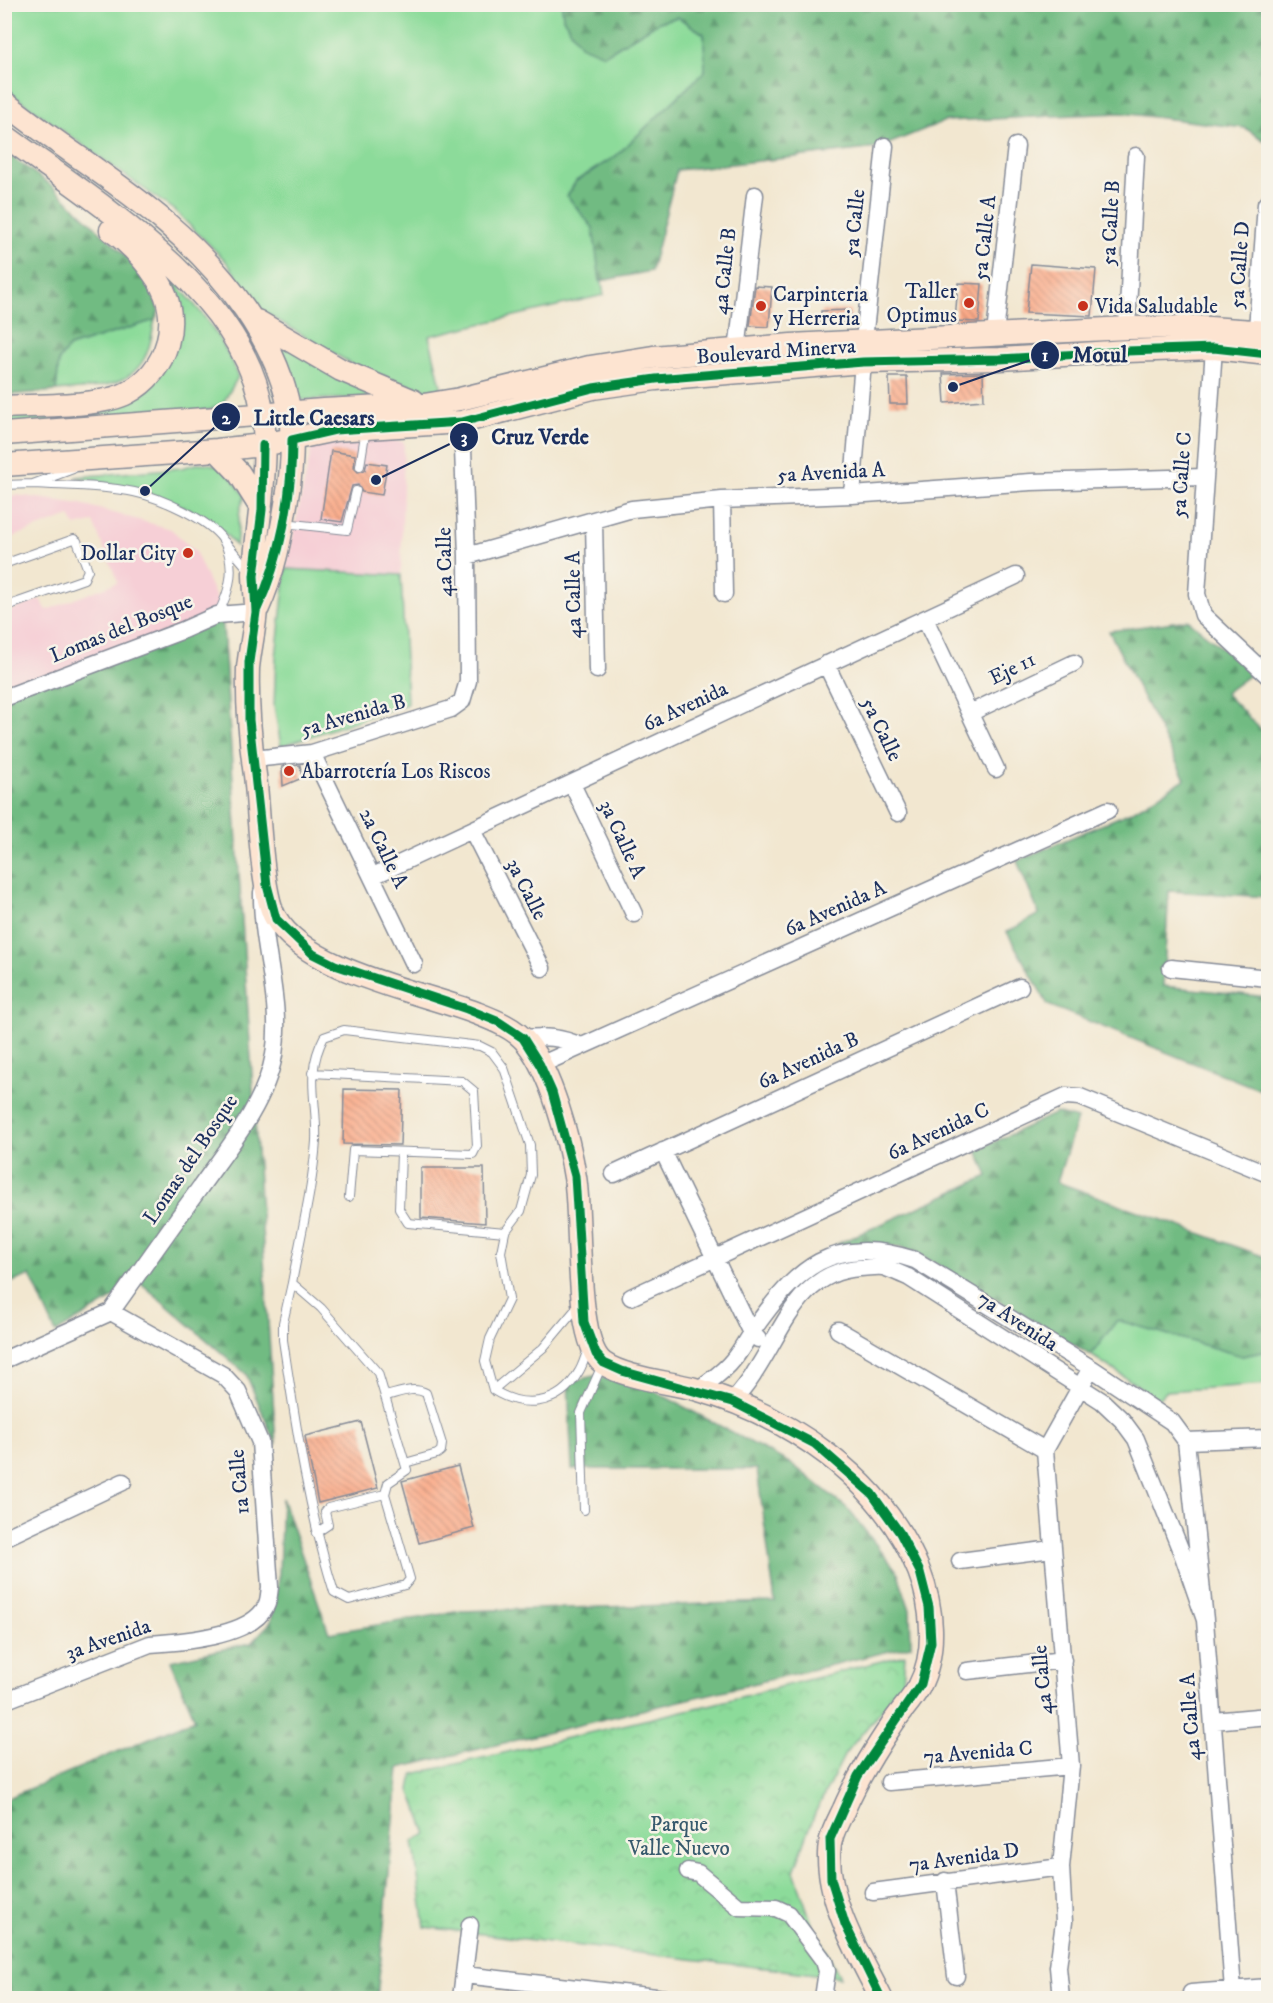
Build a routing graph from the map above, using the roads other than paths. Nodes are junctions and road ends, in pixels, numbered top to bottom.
1 (4, 102) edge
2 (4, 135) edge
3 (885, 146) dead end
4 (1016, 146) dead end
5 (1136, 156) dead end
6 (46, 166) junction
7 (755, 195) dead end
8 (1266, 204) dead end
9 (249, 316) junction
10 (1127, 328) junction
11 (1263, 330) edge
12 (995, 334) junction
13 (864, 340) junction
14 (1214, 348) junction
15 (737, 351) junction
16 (1269, 354) edge
17 (862, 362) junction
18 (424, 405) junction
19 (4, 407) edge
20 (291, 412) junction
21 (262, 415) junction
22 (462, 422) junction
23 (366, 428) junction
24 (4, 434) edge
25 (292, 440) junction
26 (263, 445) junction
27 (218, 450) junction
28 (103, 458) junction
29 (4, 465) edge
30 (360, 466) dead end
31 (1203, 477) junction
32 (33, 484) junction
33 (4, 485) edge
34 (356, 491) dead end
35 (852, 495) junction
36 (722, 500) junction
37 (262, 510) junction
38 (594, 520) junction
39 (283, 522) junction
40 (222, 540) junction
41 (467, 556) junction
42 (4, 564) edge
43 (254, 576) junction
44 (1017, 576) dead end
45 (724, 594) dead end
46 (4, 607) edge
47 (256, 612) junction
48 (217, 615) junction
49 (925, 619) junction
50 (1074, 663) dead end
51 (826, 664) junction
52 (597, 669) dead end
53 (1269, 676) edge
54 (4, 698) edge
55 (462, 701) joint
56 (970, 713) junction
57 (312, 753) junction
58 (253, 759) junction
59 (996, 769) dead end
60 (572, 784) junction
61 (1108, 810) dead end
62 (898, 813) dead end
63 (472, 830) junction
64 (262, 841) junction
65 (373, 876) junction
66 (634, 914) dead end
67 (414, 964) dead end
68 (542, 968) dead end
69 (1171, 968) dead end
70 (1269, 978) edge
71 (1020, 987) dead end
72 (523, 1038) junction
73 (581, 1046) junction
74 (540, 1065) junction
75 (312, 1073) junction
76 (663, 1151) junction
77 (401, 1153) junction
78 (614, 1174) dead end
79 (1269, 1174) edge
80 (349, 1197) dead end
81 (505, 1232) junction
82 (714, 1259) junction
83 (292, 1284) junction
84 (631, 1297) dead end
85 (980, 1300) junction
86 (582, 1301) junction
87 (111, 1312) junction
88 (971, 1317) junction
89 (838, 1329) dead end
90 (751, 1333) junction
91 (590, 1344) junction
92 (768, 1348) junction
93 (4, 1360) edge
94 (604, 1363) junction
95 (1091, 1368) junction
96 (1079, 1386) junction
97 (493, 1390) junction
98 (698, 1390) junction
99 (386, 1396) junction
100 (733, 1402) junction
101 (1269, 1438) edge
102 (1186, 1441) junction
103 (1045, 1450) junction
104 (405, 1463) junction
105 (123, 1482) dead end
106 (385, 1494) junction
107 (584, 1510) dead end
108 (316, 1533) junction
109 (4, 1538) edge
110 (1052, 1549) junction
111 (960, 1561) dead end
112 (1205, 1620) junction
113 (230, 1631) joint
114 (1063, 1660) junction
115 (968, 1671) dead end
116 (4, 1701) edge
117 (1269, 1716) edge
118 (1214, 1721) junction
119 (1071, 1766) junction
120 (889, 1782) dead end
121 (1061, 1867) junction
122 (688, 1871) dead end
123 (945, 1881) junction
124 (873, 1892) dead end
125 (470, 1926) dead end
126 (464, 1975) junction
127 (956, 1976) dead end
128 (1269, 1987) edge
129 (1233, 1990) junction
130 (1191, 1993) dead end
131 (461, 1998) edge
132 (666, 1998) edge
133 (823, 1998) edge
134 (881, 1998) edge
135 (1061, 1998) edge

1 - 9 street
2 - 6 street
3 - 13 street, 5a Calle
4 - 12 street, 5a Calle A
5 - 10 street, 5a Calle B
6 - 19 street
6 - 21 street
7 - 15 street, 4a Calle B
8 - 11 street, 5a Calle D
9 - 18 street
9 - 20 street
10 - 11 street, Boulevard Minerva
10 - 12 street, Boulevard Minerva
12 - 13 street, Boulevard Minerva
13 - 15 street, Boulevard Minerva
14 - 16 street, Boulevard Minerva
14 - 17 street, Boulevard Minerva
14 - 31 street, 5a Calle C
15 - 18 street, Boulevard Minerva
17 - 22 street, Boulevard Minerva
17 - 35 street
18 - 20 street, Boulevard Minerva
20 - 21 street, Boulevard Minerva
20 - 25 street
21 - 24 street, Boulevard Minerva
21 - 26 street
22 - 23 street, Boulevard Minerva
22 - 41 street, 4a Calle
23 - 25 street, Boulevard Minerva
23 - 30 lane
25 - 26 street, Boulevard Minerva
25 - 39 street
26 - 27 street, Boulevard Minerva
26 - 37 street
27 - 28 street, Boulevard Minerva
27 - 37 street
28 - 29 street, Boulevard Minerva
28 - 32 lane
31 - 35 street, 5a Avenida A
31 - 53 street, 5a Calle C
32 - 33 lane
32 - 40 lane
34 - 39 lane
35 - 36 street, 5a Avenida A
36 - 38 street, 5a Avenida A
36 - 45 street
37 - 43 street
38 - 41 street, 5a Avenida A
38 - 52 street, 4a Calle A
39 - 47 street
40 - 43 lane
40 - 48 lane
41 - 55 street, 4a Calle
42 - 46 lane
43 - 47 street
44 - 49 street, 6a Avenida
47 - 48 street, Lomas del Bosque
47 - 58 street
48 - 54 street, Lomas del Bosque
49 - 51 street, 6a Avenida
49 - 56 street
50 - 56 street, Eje 11
51 - 60 street, 6a Avenida
51 - 62 street, 5a Calle
55 - 57 street, 5a Avenida B
56 - 59 street
57 - 58 street, 5a Avenida B
57 - 65 street, 2a Calle A
58 - 64 street
60 - 63 street, 6a Avenida
60 - 66 street, 3a Calle A
61 - 73 street, 6a Avenida A
63 - 65 street, 6a Avenida
63 - 68 street, 3a Calle
64 - 72 street
64 - 87 street, Lomas del Bosque
65 - 67 street, 2a Calle A
69 - 70 street
71 - 76 street, 6a Avenida B
72 - 73 street
72 - 74 street
73 - 74 street, 6a Avenida A
74 - 86 street
75 - 77 lane
75 - 81 lane
75 - 83 lane
76 - 78 street, 6a Avenida B
76 - 82 street
77 - 80 lane
77 - 81 lane
79 - 82 street, 6a Avenida C
81 - 97 lane
82 - 84 street, 6a Avenida C
82 - 90 street
83 - 99 lane
83 - 108 lane
85 - 88 street
85 - 90 street, 7a Avenida
85 - 95 street, 7a Avenida
86 - 91 street
86 - 97 lane
87 - 93 street
87 - 113 street, 1a Calle
88 - 92 street, 7a Avenida
88 - 96 street, 7a Avenida
89 - 103 street
90 - 92 street
90 - 98 street, 7a Avenida
91 - 94 street
91 - 97 lane
92 - 100 street, 7a Avenida
94 - 98 street
94 - 107 lane
95 - 96 street
95 - 102 street, 7a Avenida
96 - 103 street
96 - 112 street, 7a Avenida
98 - 100 street
99 - 104 lane
99 - 104 lane
100 - 134 street
101 - 102 street
102 - 112 street, 4a Calle A
103 - 110 street, 4a Calle
104 - 106 lane
105 - 109 street
106 - 108 lane
106 - 108 lane
110 - 111 street
110 - 114 street, 4a Calle
112 - 118 street, 4a Calle A
113 - 116 street, 3a Avenida
114 - 115 street
114 - 119 street, 4a Calle
117 - 118 street
118 - 129 street, 4a Calle A
119 - 120 street, 7a Avenida C
119 - 121 street, 4a Calle
121 - 123 street, 7a Avenida D
121 - 135 street, 4a Calle
122 - 133 street
123 - 124 street, 7a Avenida D
123 - 127 street
125 - 126 street
126 - 131 street
126 - 132 street
128 - 129 street
129 - 130 street

